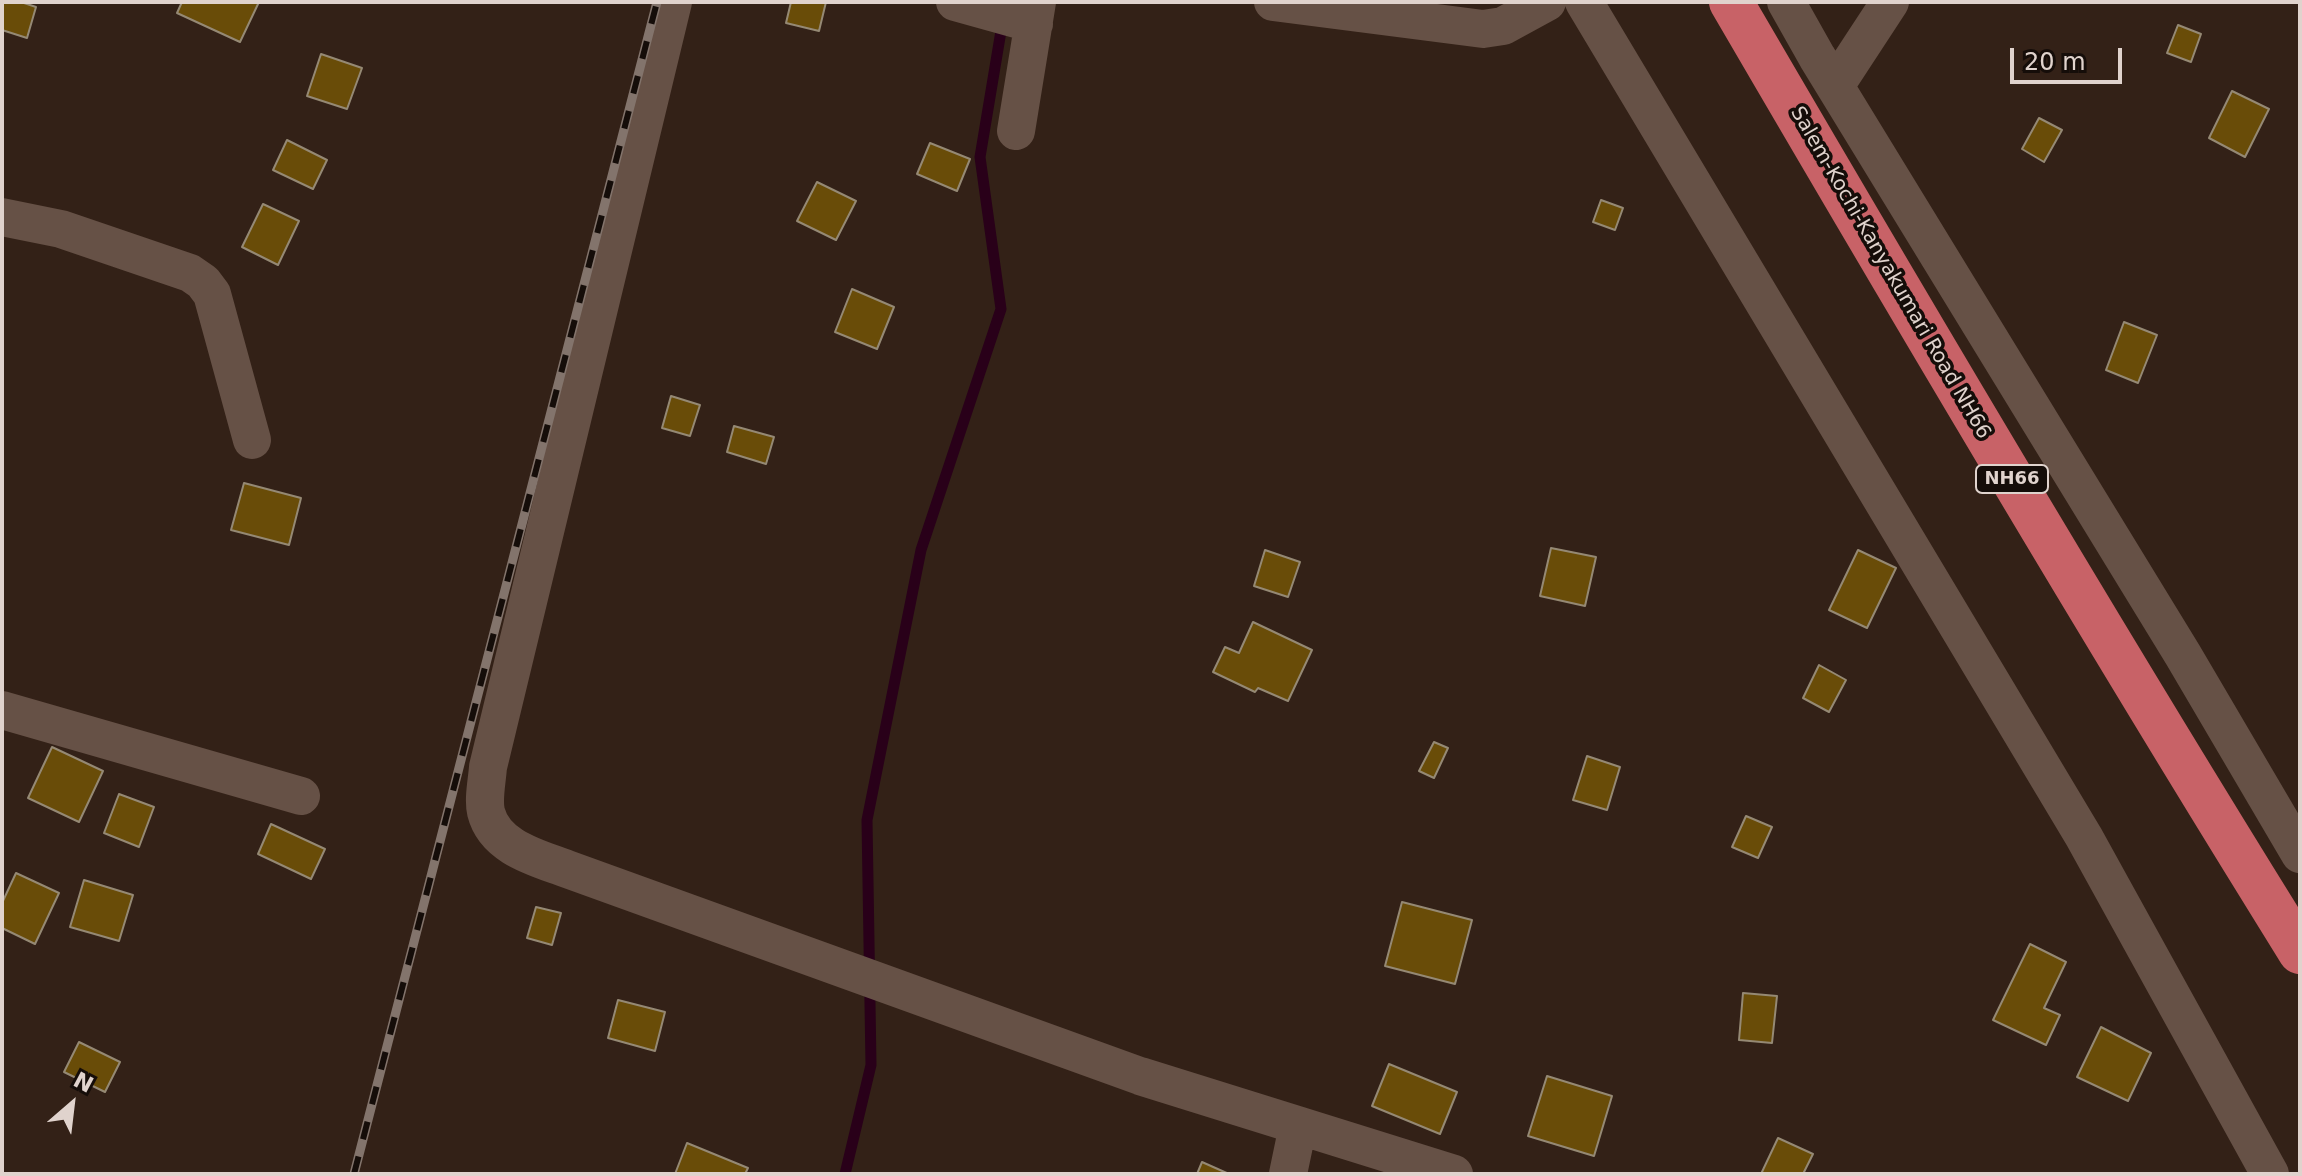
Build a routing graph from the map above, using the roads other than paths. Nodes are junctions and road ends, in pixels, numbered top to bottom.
1 (673, 2) edge
2 (955, 2) edge
3 (1273, 2) edge
4 (1547, 2) edge
5 (1584, 2) edge
6 (1731, 2) edge
7 (1786, 2) edge
8 (1890, 2) edge
9 (1035, 13) edge
10 (1835, 86) junction
11 (1016, 131) dead end
12 (2, 217) edge
13 (252, 440) dead end
14 (2, 710) edge
15 (301, 796) dead end
16 (2300, 854) edge
17 (2300, 952) edge
18 (1298, 1126) junction
19 (1288, 1174) edge
20 (1454, 1174) edge
21 (2270, 1174) edge

1 - 18 street
2 - 9 street
3 - 4 street
5 - 21 street
6 - 17 highway, Salem-Kochi-Kanyakumari Road NH66 / NH66
7 - 10 street
8 - 10 street
9 - 11 street
10 - 16 street
12 - 13 street
14 - 15 street
18 - 19 street
18 - 20 street

